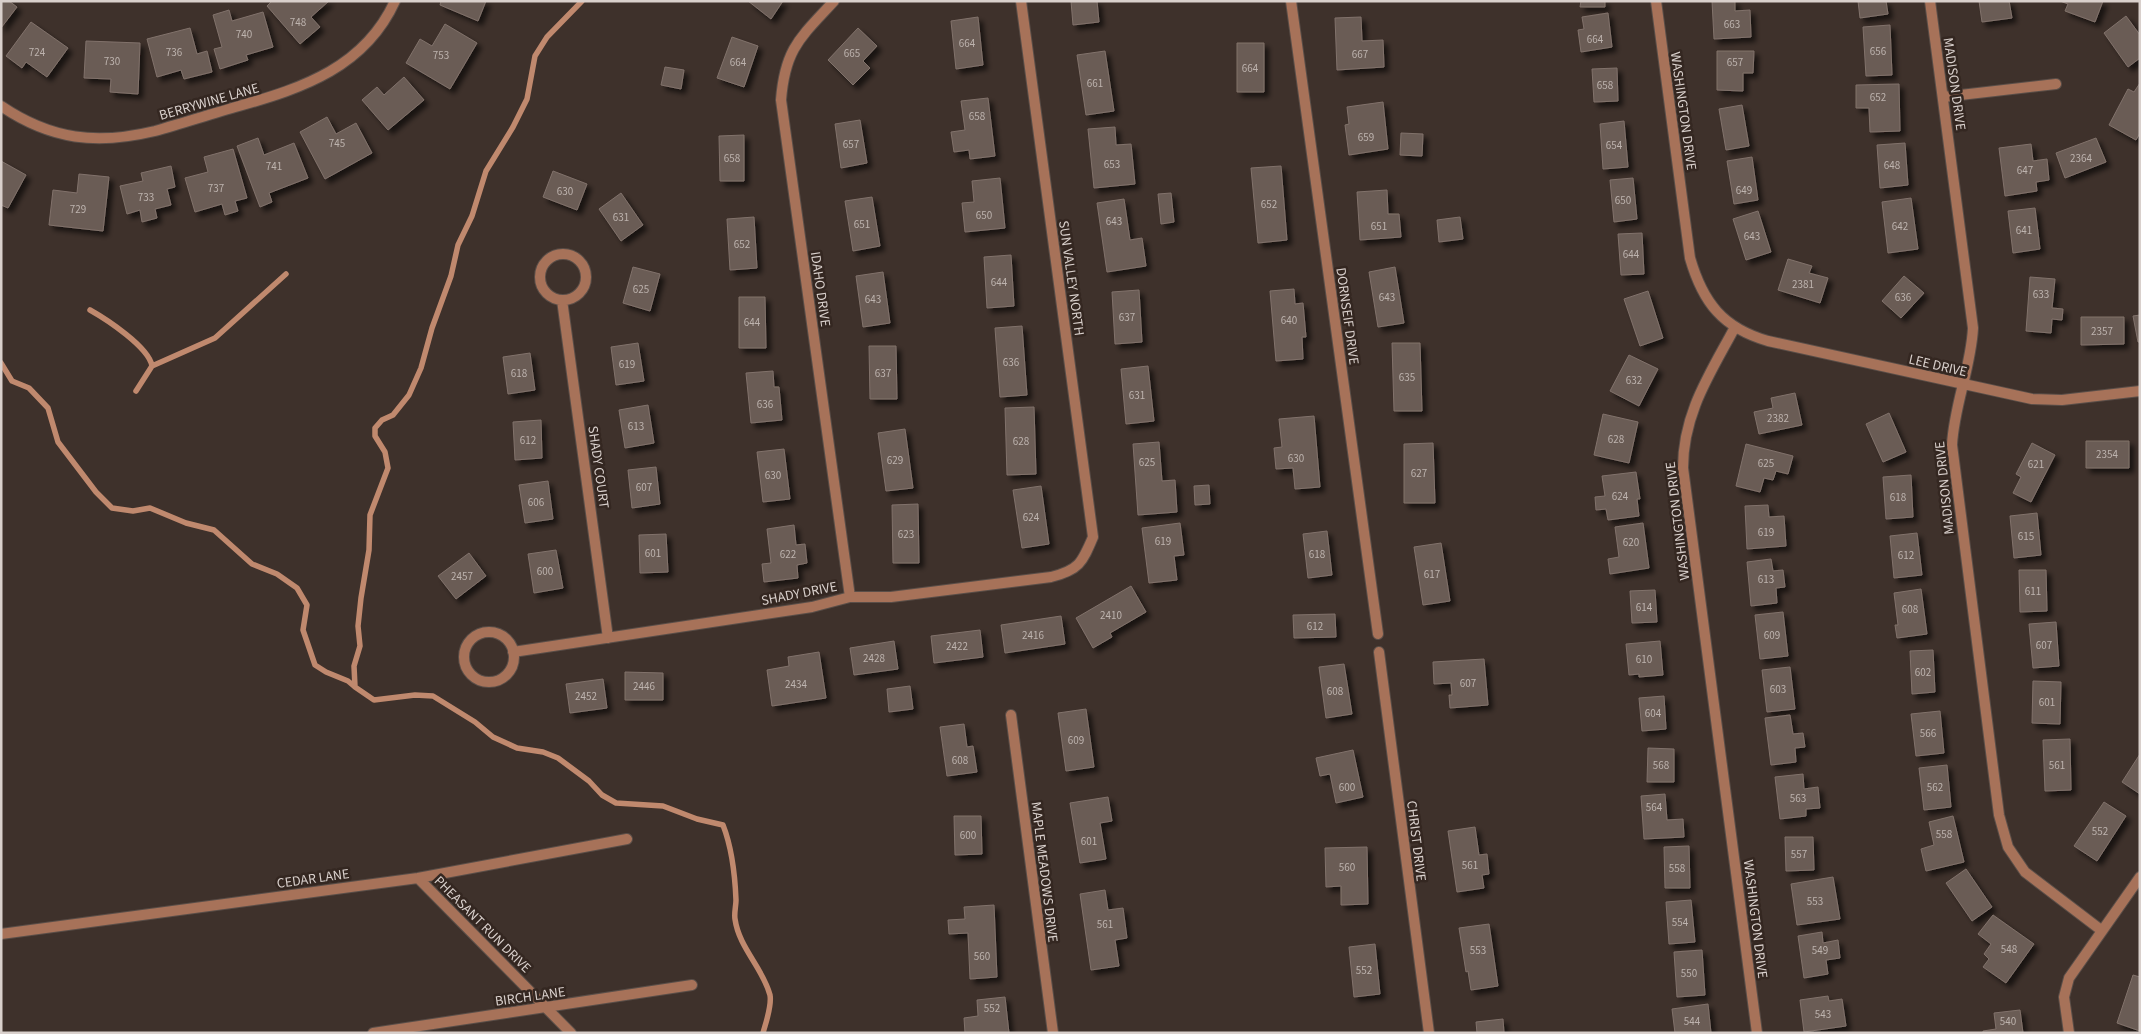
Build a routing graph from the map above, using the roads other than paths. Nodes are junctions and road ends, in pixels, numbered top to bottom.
1 (395, 1) edge
2 (834, 1) edge
3 (1021, 1) edge
4 (1291, 1) edge
5 (1656, 1) edge
6 (1930, 1) edge
7 (2056, 84) dead end
8 (1944, 97) junction
9 (1, 106) edge
10 (562, 300) junction
11 (1735, 327) junction
12 (1963, 385) junction
13 (2140, 391) edge
14 (1085, 557) joint
15 (850, 597) junction
16 (1378, 634) dead end
17 (608, 638) junction
18 (513, 652) junction
19 (1379, 652) dead end
20 (1011, 715) dead end
21 (627, 839) dead end
22 (2140, 877) edge
23 (418, 878) junction
24 (2101, 930) junction
25 (1, 934) edge
26 (692, 985) dead end
27 (547, 1008) junction
28 (373, 1033) edge
29 (571, 1033) edge
30 (1053, 1033) edge
31 (1429, 1033) edge
32 (1757, 1033) edge
33 (2069, 1033) edge

1 - 9 street, BERRYWINE LANE
2 - 15 street, IDAHO DRIVE
3 - 14 street, SUN VALLEY NORTH
4 - 16 street, DORNSEIF DRIVE
5 - 11 street, WASHINGTON DRIVE
6 - 8 street, MADISON DRIVE
7 - 8 street
8 - 12 street, MADISON DRIVE
10 - 10 street
10 - 17 street, SHADY COURT
11 - 12 street, LEE DRIVE
11 - 32 street, WASHINGTON DRIVE
12 - 13 street, LEE DRIVE
12 - 24 street, MADISON DRIVE
14 - 15 street, SHADY DRIVE
15 - 17 street, SHADY DRIVE
17 - 18 street, SHADY DRIVE
18 - 18 street
19 - 31 street, CHRIST DRIVE
20 - 30 street, MAPLE MEADOWS DRIVE
21 - 23 street, CEDAR LANE
22 - 24 street
23 - 25 street, CEDAR LANE
23 - 27 street, PHEASANT RUN DRIVE
24 - 33 street
26 - 27 street, BIRCH LANE
27 - 28 street, BIRCH LANE
27 - 29 street, PHEASANT RUN DRIVE

